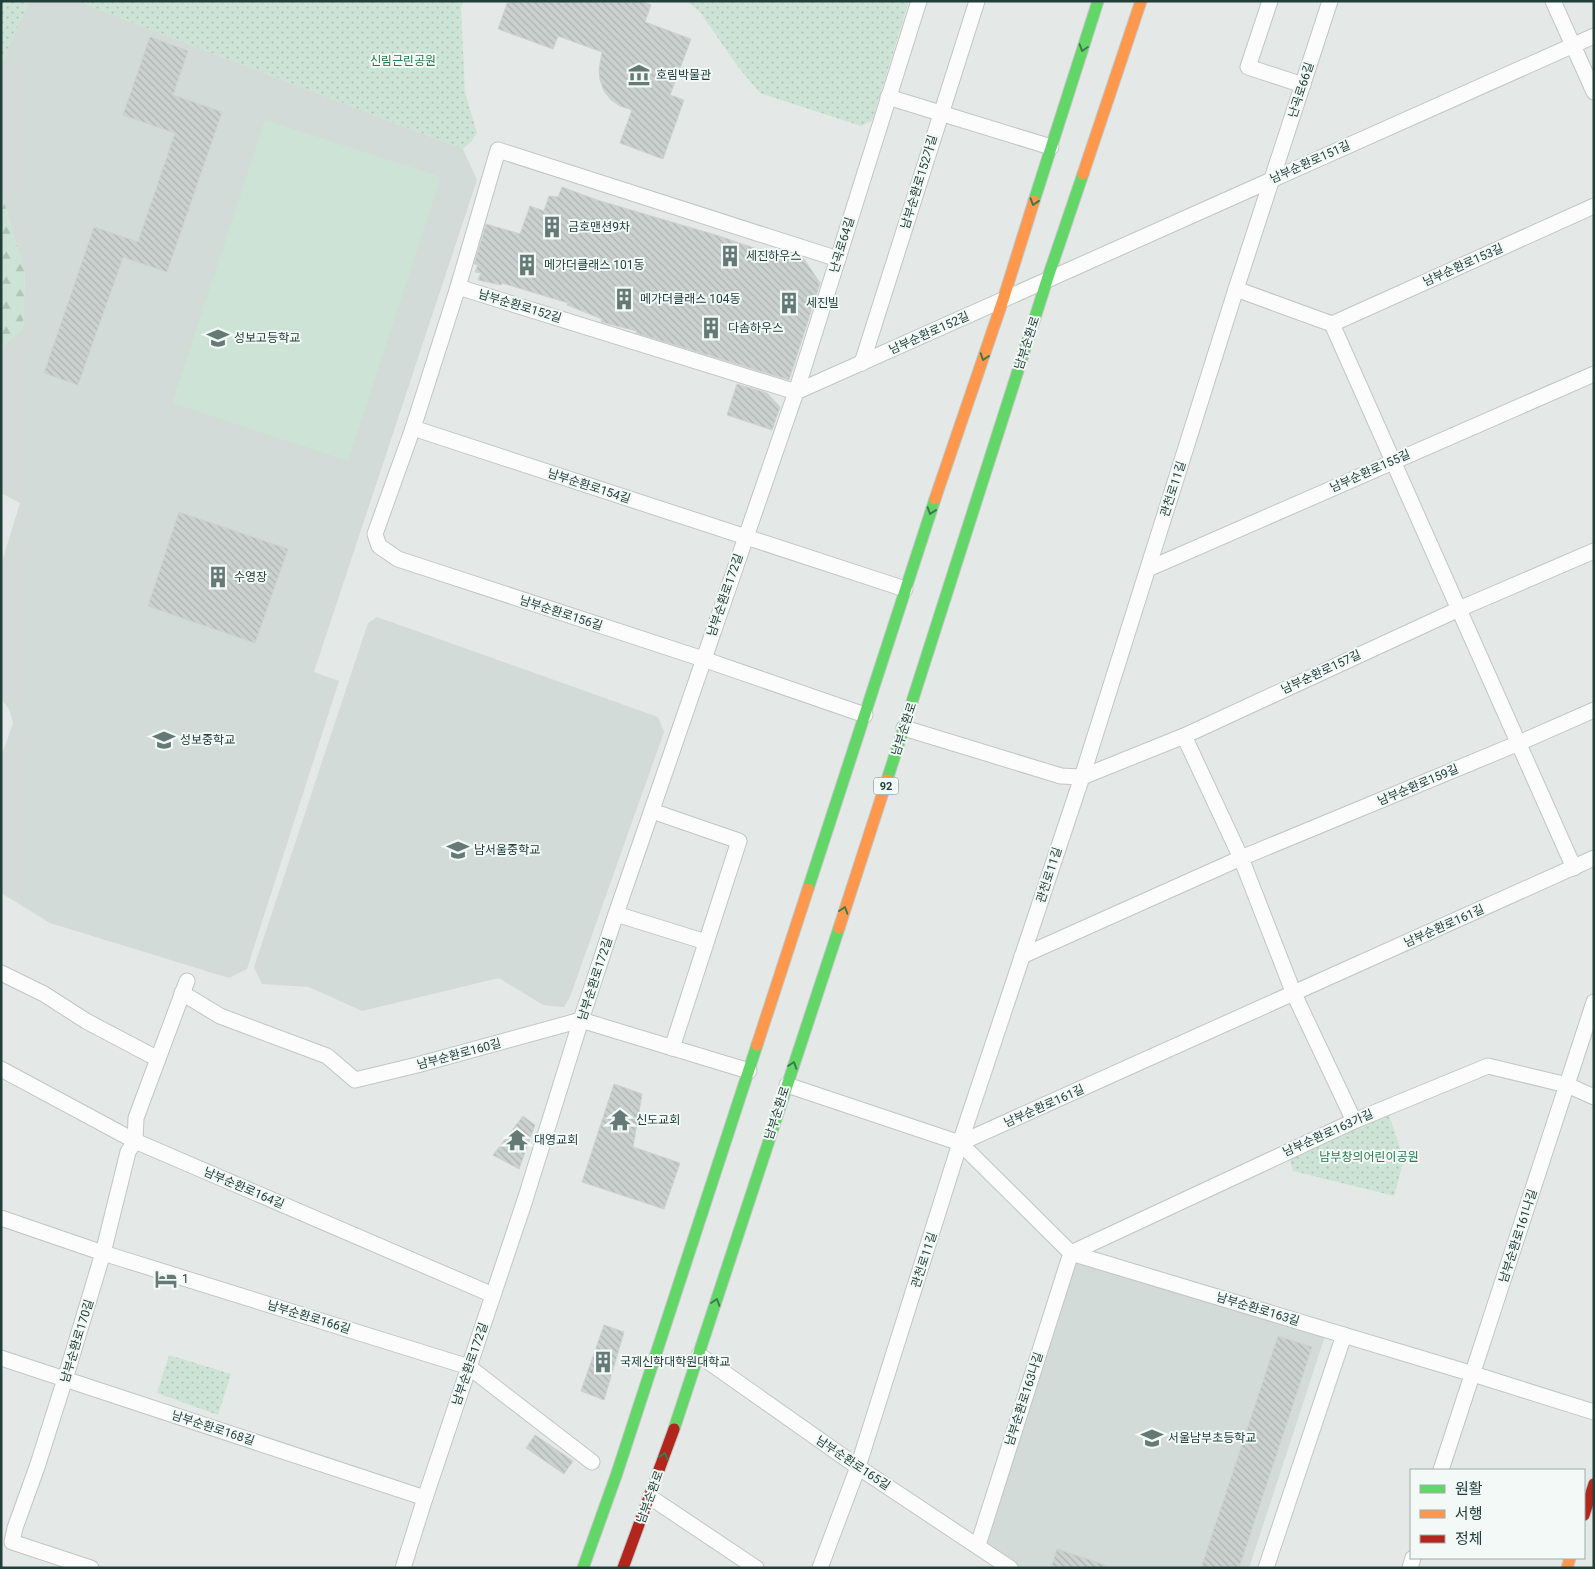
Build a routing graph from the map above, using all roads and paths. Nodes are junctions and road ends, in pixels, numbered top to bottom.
1 (919, 1) edge
2 (977, 1) edge
3 (1098, 1) edge
4 (1141, 1) edge
5 (1270, 1) edge
6 (1330, 1) edge
7 (1553, 1) edge
8 (1594, 36) edge
9 (1574, 45) junction
10 (1303, 85) junction
11 (1594, 92) edge
12 (888, 97) junction
13 (941, 113) junction
14 (1051, 147) junction
15 (1272, 179) junction
16 (1594, 206) edge
17 (838, 260) junction
18 (1047, 280) junction
19 (458, 287) junction
20 (1236, 288) junction
21 (1003, 300) junction
22 (1332, 324) junction
23 (862, 362) junction
24 (1594, 374) edge
25 (796, 392) junction
26 (413, 428) junction
27 (1393, 461) junction
28 (745, 537) junction
29 (1594, 551) edge
30 (1148, 569) junction
31 (905, 590) junction
32 (1459, 609) junction
33 (703, 659) junction
34 (1594, 710) edge
35 (866, 715) junction
36 (904, 728) junction
37 (1184, 736) junction
38 (1519, 743) junction
39 (1082, 777) junction
40 (652, 811) junction
41 (1241, 858) junction
42 (1594, 858) edge
43 (1574, 868) junction
44 (616, 914) junction
45 (706, 942) junction
46 (1022, 956) junction
47 (1, 973) edge
48 (184, 987) joint
49 (1294, 994) junction
50 (1594, 1002) edge
51 (581, 1020) junction
52 (672, 1048) junction
53 (158, 1059) junction
54 (1, 1069) edge
55 (749, 1071) junction
56 (787, 1085) junction
57 (1567, 1085) junction
58 (1594, 1097) edge
59 (1354, 1121) junction
60 (135, 1142) junction
61 (960, 1143) junction
62 (1, 1218) edge
63 (103, 1252) junction
64 (1071, 1253) junction
65 (493, 1295) junction
66 (1344, 1335) junction
67 (699, 1355) junction
68 (1, 1358) edge
69 (468, 1367) junction
70 (1473, 1374) junction
71 (65, 1380) junction
72 (1594, 1412) edge
73 (592, 1462) dead end
74 (858, 1467) junction
75 (1441, 1469) edge
76 (1594, 1484) edge
77 (650, 1497) junction
78 (425, 1498) junction
79 (1585, 1512) edge
80 (978, 1545) junction
81 (91, 1568) edge
82 (403, 1568) edge
83 (583, 1568) edge
84 (623, 1568) edge
85 (756, 1568) edge
86 (820, 1568) edge
87 (1010, 1568) edge
88 (1266, 1568) edge

1 - 12 street, 난곡로64길
2 - 13 street, 남부순환로152가길
3 -> 14 main road
4 - 18 main road, 남부순환로 / 92
5 - 10 street
6 - 10 street, 난곡로66길
7 - 9 street
8 - 9 street, 남부순환로151길
9 - 11 street
9 - 15 street, 남부순환로151길
10 - 15 street, 난곡로66길
12 - 13 street
12 - 17 street, 난곡로64길
13 - 14 street
13 - 23 street, 남부순환로152가길
14 -> 21 main road
15 - 18 street, 남부순환로151길
15 - 20 street, 관천로11길
16 - 22 street, 남부순환로153길
17 - 19 street
17 - 25 street, 난곡로64길
18 - 21 street, 남부순환로152길
18 - 36 main road, 남부순환로 / 92
19 - 25 street, 남부순환로152길
19 - 26 street
20 - 22 street
20 - 30 street, 관천로11길
21 - 23 street, 남부순환로152길
21 -> 31 main road
22 - 27 street
23 - 25 street, 남부순환로152길
24 - 27 street, 남부순환로155길
25 - 28 street, 남부순환로172길
26 - 28 street, 남부순환로154길
26 - 33 street, 남부순환로156길
27 - 30 street, 남부순환로155길
27 - 32 street
28 - 31 street, 남부순환로154길
28 - 33 street, 남부순환로172길
29 - 32 street, 남부순환로157길
30 - 39 street, 관천로11길
31 - 35 main road
32 - 37 street, 남부순환로157길
32 - 38 street
33 - 35 street, 남부순환로156길
33 - 40 street, 남부순환로172길
34 - 38 street, 남부순환로159길
35 - 55 main road
36 - 39 street, 남부순환로157길
56 -> 36 main road, 남부순환로 / 92
37 - 39 street, 남부순환로157길
37 - 41 street
38 - 41 street, 남부순환로159길
38 - 43 street
39 - 46 street, 관천로11길
40 - 44 street, 남부순환로172길
40 - 45 street
41 - 46 street, 남부순환로159길
41 - 49 street
42 - 43 street, 남부순환로161길
43 - 49 street, 남부순환로161길
44 - 45 street
44 - 51 street, 남부순환로172길
45 - 52 street
46 - 61 street, 관천로11길
47 - 53 street
48 - 51 street, 남부순환로160길
48 - 53 street, 남부순환로170길
49 - 59 street
49 - 61 street, 남부순환로161길
50 - 57 street, 남부순환로161나길
51 - 52 street
51 - 65 street, 남부순환로172길
52 - 55 street
53 - 60 street, 남부순환로170길
54 - 60 street, 남부순환로164길
55 - 83 main road
56 - 61 street
67 -> 56 main road, 남부순환로 / 92
57 - 58 street, 남부순환로163가길
57 - 59 street, 남부순환로163가길
57 - 70 street, 남부순환로161나길
59 - 64 street, 남부순환로163가길
60 - 63 street, 남부순환로170길
60 - 65 street, 남부순환로164길
61 - 64 street, 남부순환로163길
61 - 74 street, 관천로11길
62 - 63 street, 남부순환로166길
63 - 69 street, 남부순환로166길
63 - 71 street, 남부순환로170길
64 - 66 street, 남부순환로163길
64 - 80 street, 남부순환로163나길
65 - 69 street, 남부순환로172길
66 - 70 street, 남부순환로163길
66 - 88 street
67 - 74 street, 남부순환로165길
77 -> 67 main road, 남부순환로 / 92
68 - 71 street, 남부순환로168길
69 - 73 street, 남부순환로166길
69 - 78 street, 남부순환로172길
70 - 72 street, 남부순환로163길
70 - 75 street, 남부순환로161나길
71 - 78 street, 남부순환로168길
71 - 81 street, 남부순환로170길
74 - 80 street, 남부순환로165길
74 - 86 street, 관천로11길
76 - 79 main road
77 - 84 main road, 남부순환로 / 92
77 - 85 street
78 - 82 street, 남부순환로172길
80 - 87 street, 남부순환로165길

